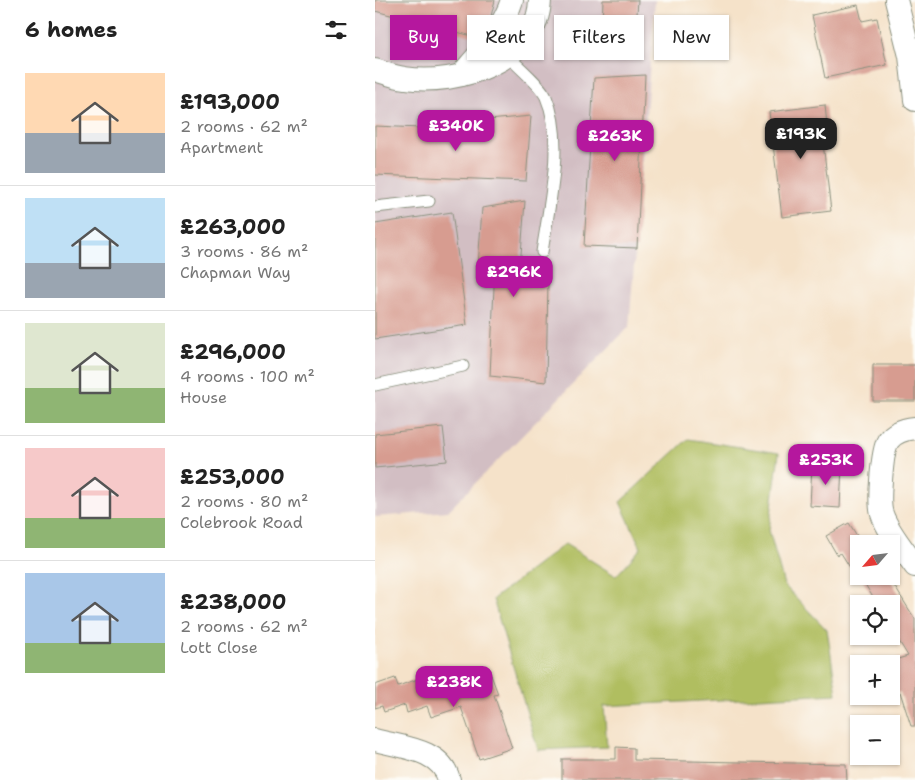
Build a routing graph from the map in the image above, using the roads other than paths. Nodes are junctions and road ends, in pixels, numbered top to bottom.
1 (512, 0) edge
2 (540, 0) edge
3 (896, 0) edge
4 (537, 15) edge
5 (498, 60) edge
6 (512, 60) edge
7 (375, 70) edge
8 (460, 75) junction
9 (915, 100) edge
10 (429, 201) dead end
11 (375, 207) edge
12 (543, 252) dead end
13 (463, 366) dead end
14 (375, 385) edge
15 (915, 428) edge
16 (915, 566) edge
17 (375, 740) edge
18 (449, 780) edge

1 - 8 street
2 - 4 street
3 - 9 street
5 - 8 street
6 - 12 lane
7 - 8 street
10 - 11 lane
13 - 14 lane
15 - 16 street
17 - 18 street

